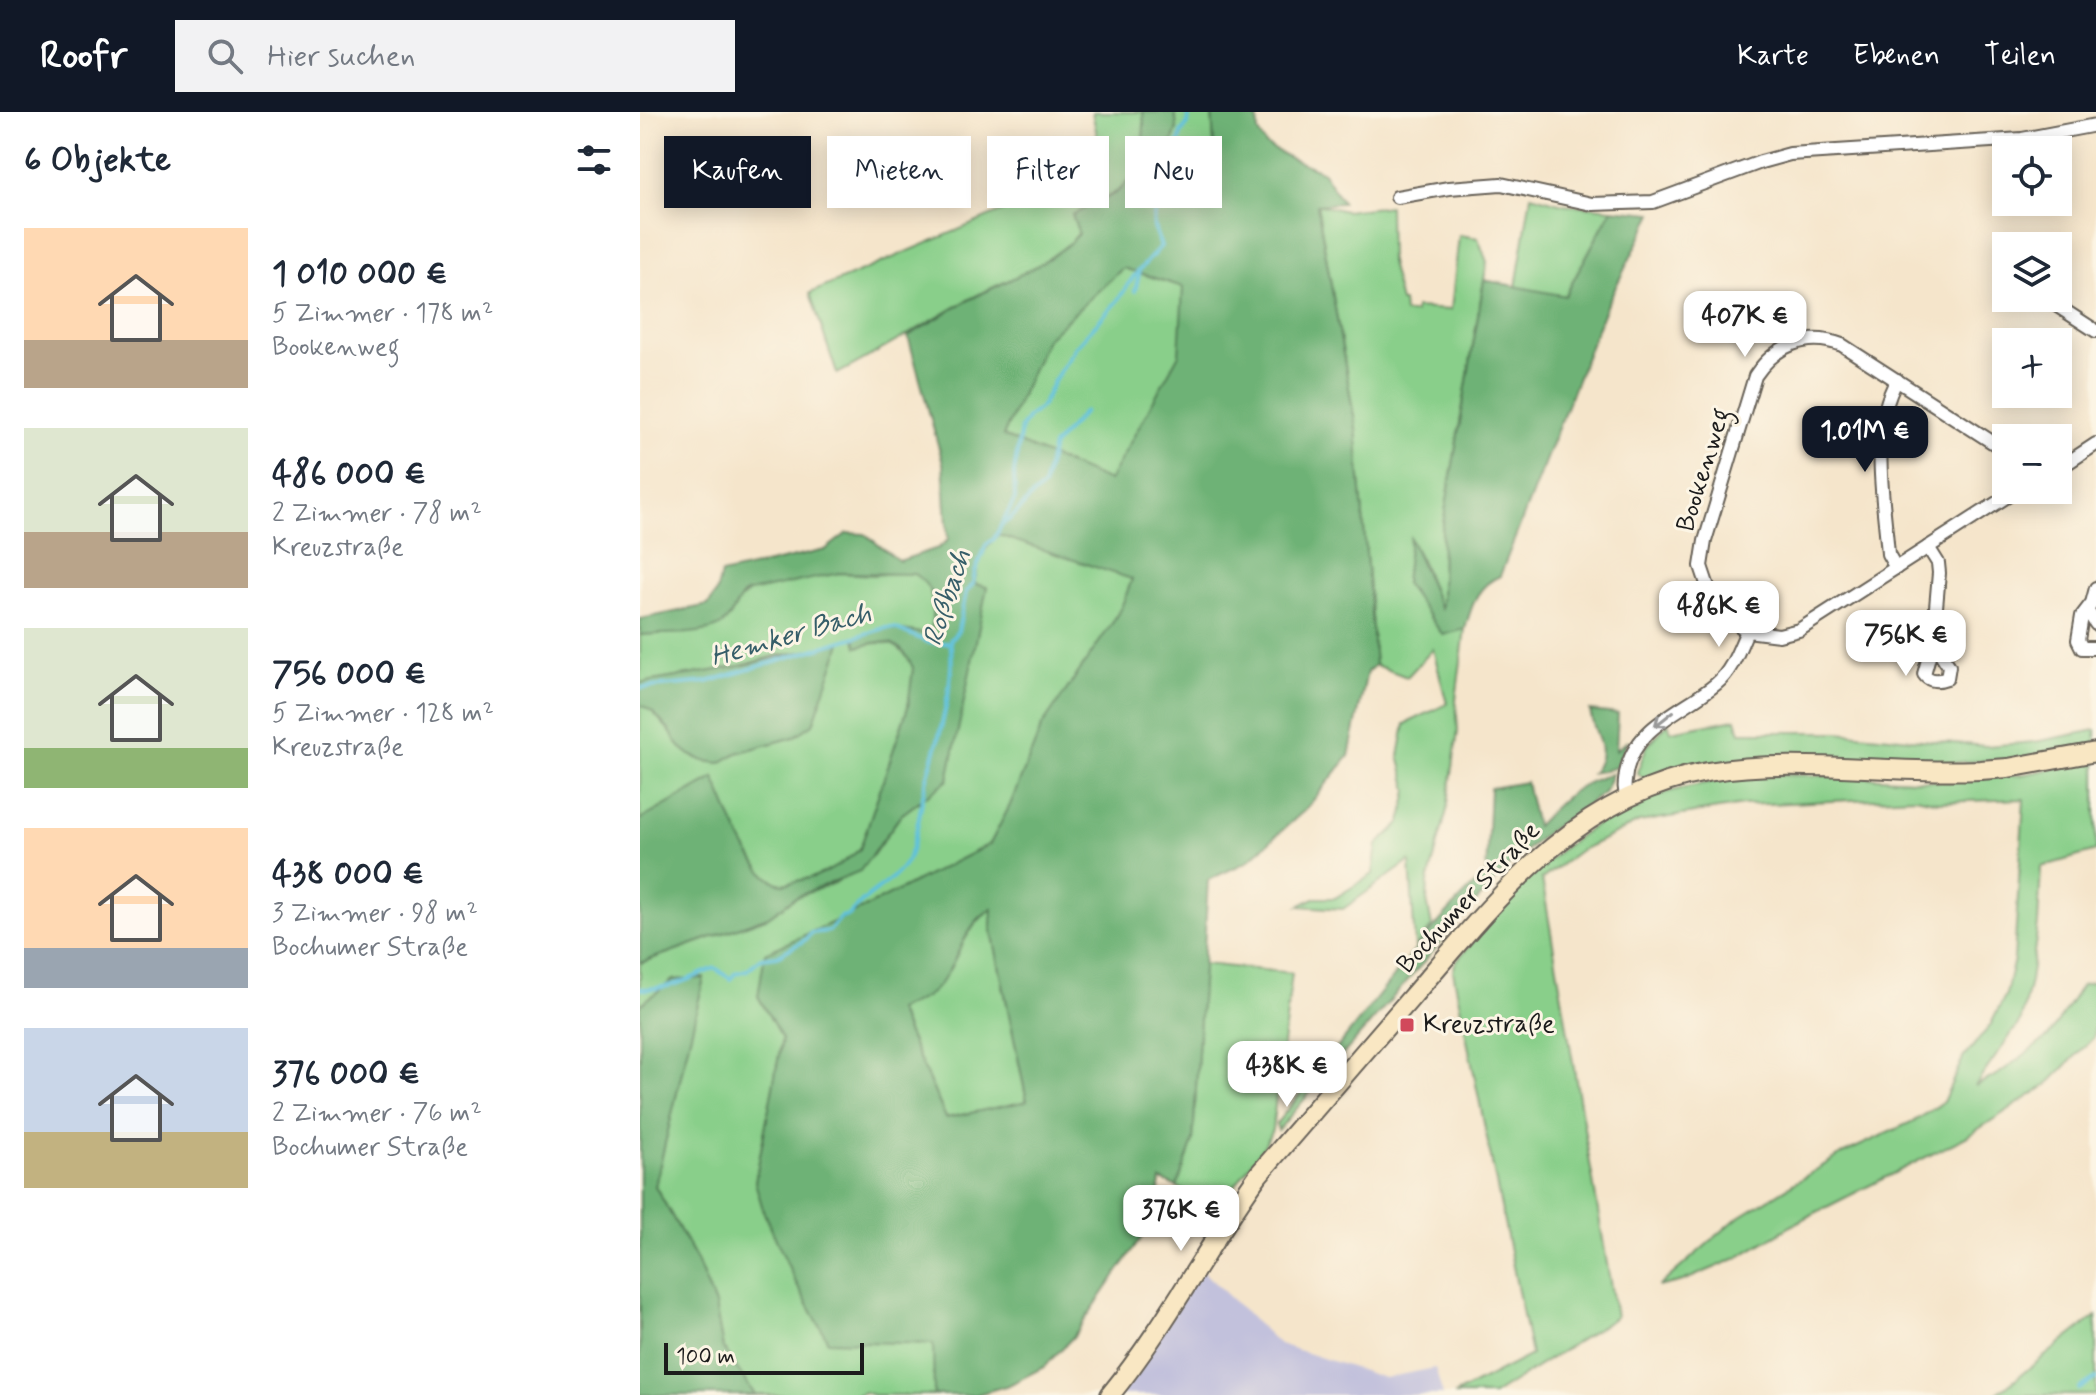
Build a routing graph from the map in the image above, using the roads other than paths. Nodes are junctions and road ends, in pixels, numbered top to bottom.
1 (2096, 125) edge
2 (1397, 197) dead end
3 (2067, 312) edge
4 (2096, 331) edge
5 (1897, 380) junction
6 (1992, 442) edge
7 (2095, 448) edge
8 (2072, 461) edge
9 (1995, 504) edge
10 (1928, 547) junction
11 (1896, 568) junction
12 (2096, 588) edge
13 (2087, 610) junction
14 (2096, 624) edge
15 (1747, 631) junction
16 (1933, 642) dead end
17 (2096, 648) edge
18 (2096, 752) edge
19 (1627, 797) junction
20 (1110, 1395) edge

1 - 2 street
3 - 4 street
5 - 6 street, Bookenweg
5 - 11 street
5 - 15 street, Bookenweg
7 - 8 street
9 - 10 street
10 - 11 street
10 - 16 street
11 - 15 street
12 - 13 street
13 - 14 street
13 - 17 street
15 -> 19 street
18 - 19 main road, Bochumer Straße
19 - 20 main road, Bochumer Straße

